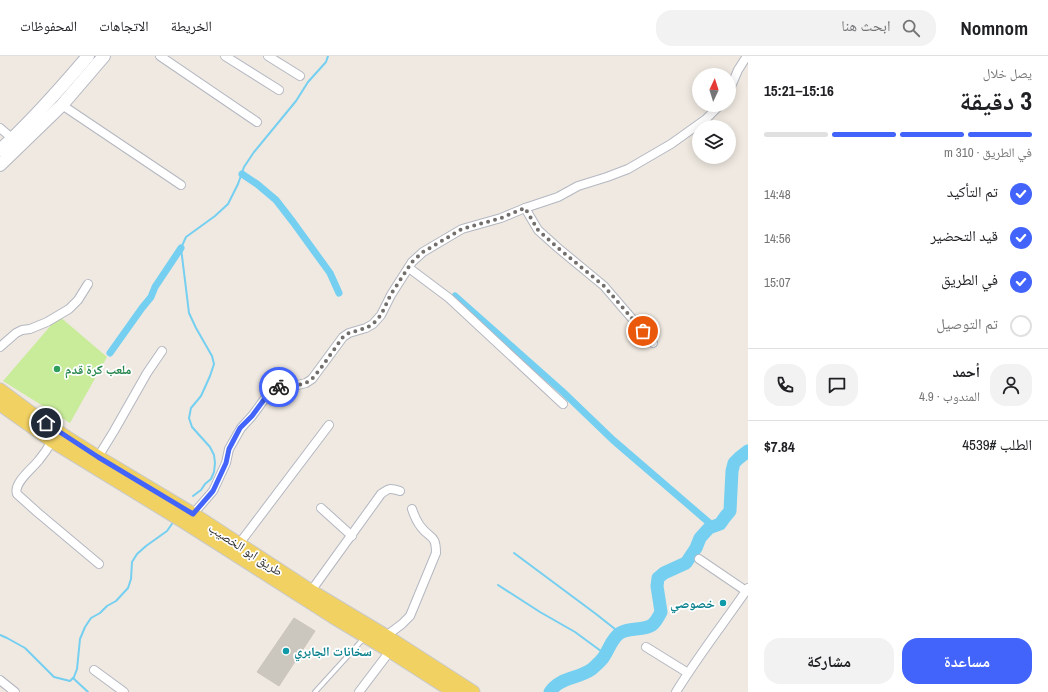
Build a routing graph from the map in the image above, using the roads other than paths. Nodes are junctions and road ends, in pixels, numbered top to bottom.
1 (88, 56) edge
2 (104, 56) edge
3 (160, 56) edge
4 (225, 56) edge
5 (268, 56) edge
6 (747, 56) edge
7 (736, 75) edge
8 (300, 76) dead end
9 (279, 90) dead end
10 (62, 105) junction
11 (713, 112) edge
12 (257, 122) dead end
13 (0, 128) edge
14 (12, 139) junction
15 (0, 150) edge
16 (0, 165) edge
17 (181, 185) dead end
18 (525, 208) junction
19 (409, 268) junction
20 (88, 284) dead end
21 (653, 343) dead end
22 (0, 347) edge
23 (162, 351) dead end
24 (0, 390) edge
25 (0, 404) edge
26 (563, 404) dead end
27 (32, 420) junction
28 (329, 425) dead end
29 (52, 441) junction
30 (98, 457) junction
31 (400, 491) dead end
32 (322, 508) dead end
33 (412, 509) dead end
34 (193, 514) junction
35 (352, 536) junction
36 (239, 544) junction
37 (699, 559) dead end
38 (99, 564) dead end
39 (747, 590) edge
40 (311, 591) junction
41 (366, 636) junction
42 (386, 636) junction
43 (646, 647) dead end
44 (390, 651) junction
45 (94, 670) dead end
46 (688, 673) junction
47 (0, 680) edge
48 (15, 692) edge
49 (124, 692) edge
50 (316, 692) edge
51 (359, 692) edge
52 (454, 692) edge
53 (473, 692) edge
54 (676, 692) edge

1 - 14 main road
2 - 10 main road
3 - 12 street
4 - 9 street
5 - 8 street
6 - 7 street
10 - 16 main road
10 - 17 street
11 - 18 street
13 - 14 street
14 - 15 main road
18 - 19 street
18 - 21 street
19 - 26 street
19 - 34 street
20 - 22 street
23 - 30 street
24 - 27 main road, طريق ابو الخصيب
25 - 27 main road, طريق ابو الخصيب
27 - 29 main road, طريق ابو الخصيب
27 - 30 main road, طريق ابو الخصيب
28 - 36 street
29 - 38 street
29 - 41 main road, طريق ابو الخصيب
30 - 34 main road, طريق ابو الخصيب
31 - 35 street
32 - 35 street
33 - 42 street
34 - 36 main road, طريق ابو الخصيب
35 - 40 street
36 - 40 main road, طريق ابو الخصيب
37 - 39 street
39 - 46 street
40 - 42 main road, طريق ابو الخصيب
41 - 44 main road, طريق ابو الخصيب
41 - 50 lane
42 - 53 main road, طريق ابو الخصيب
43 - 46 street
44 - 51 street
44 - 52 main road, طريق ابو الخصيب
45 - 49 street
46 - 54 street
47 - 48 street

